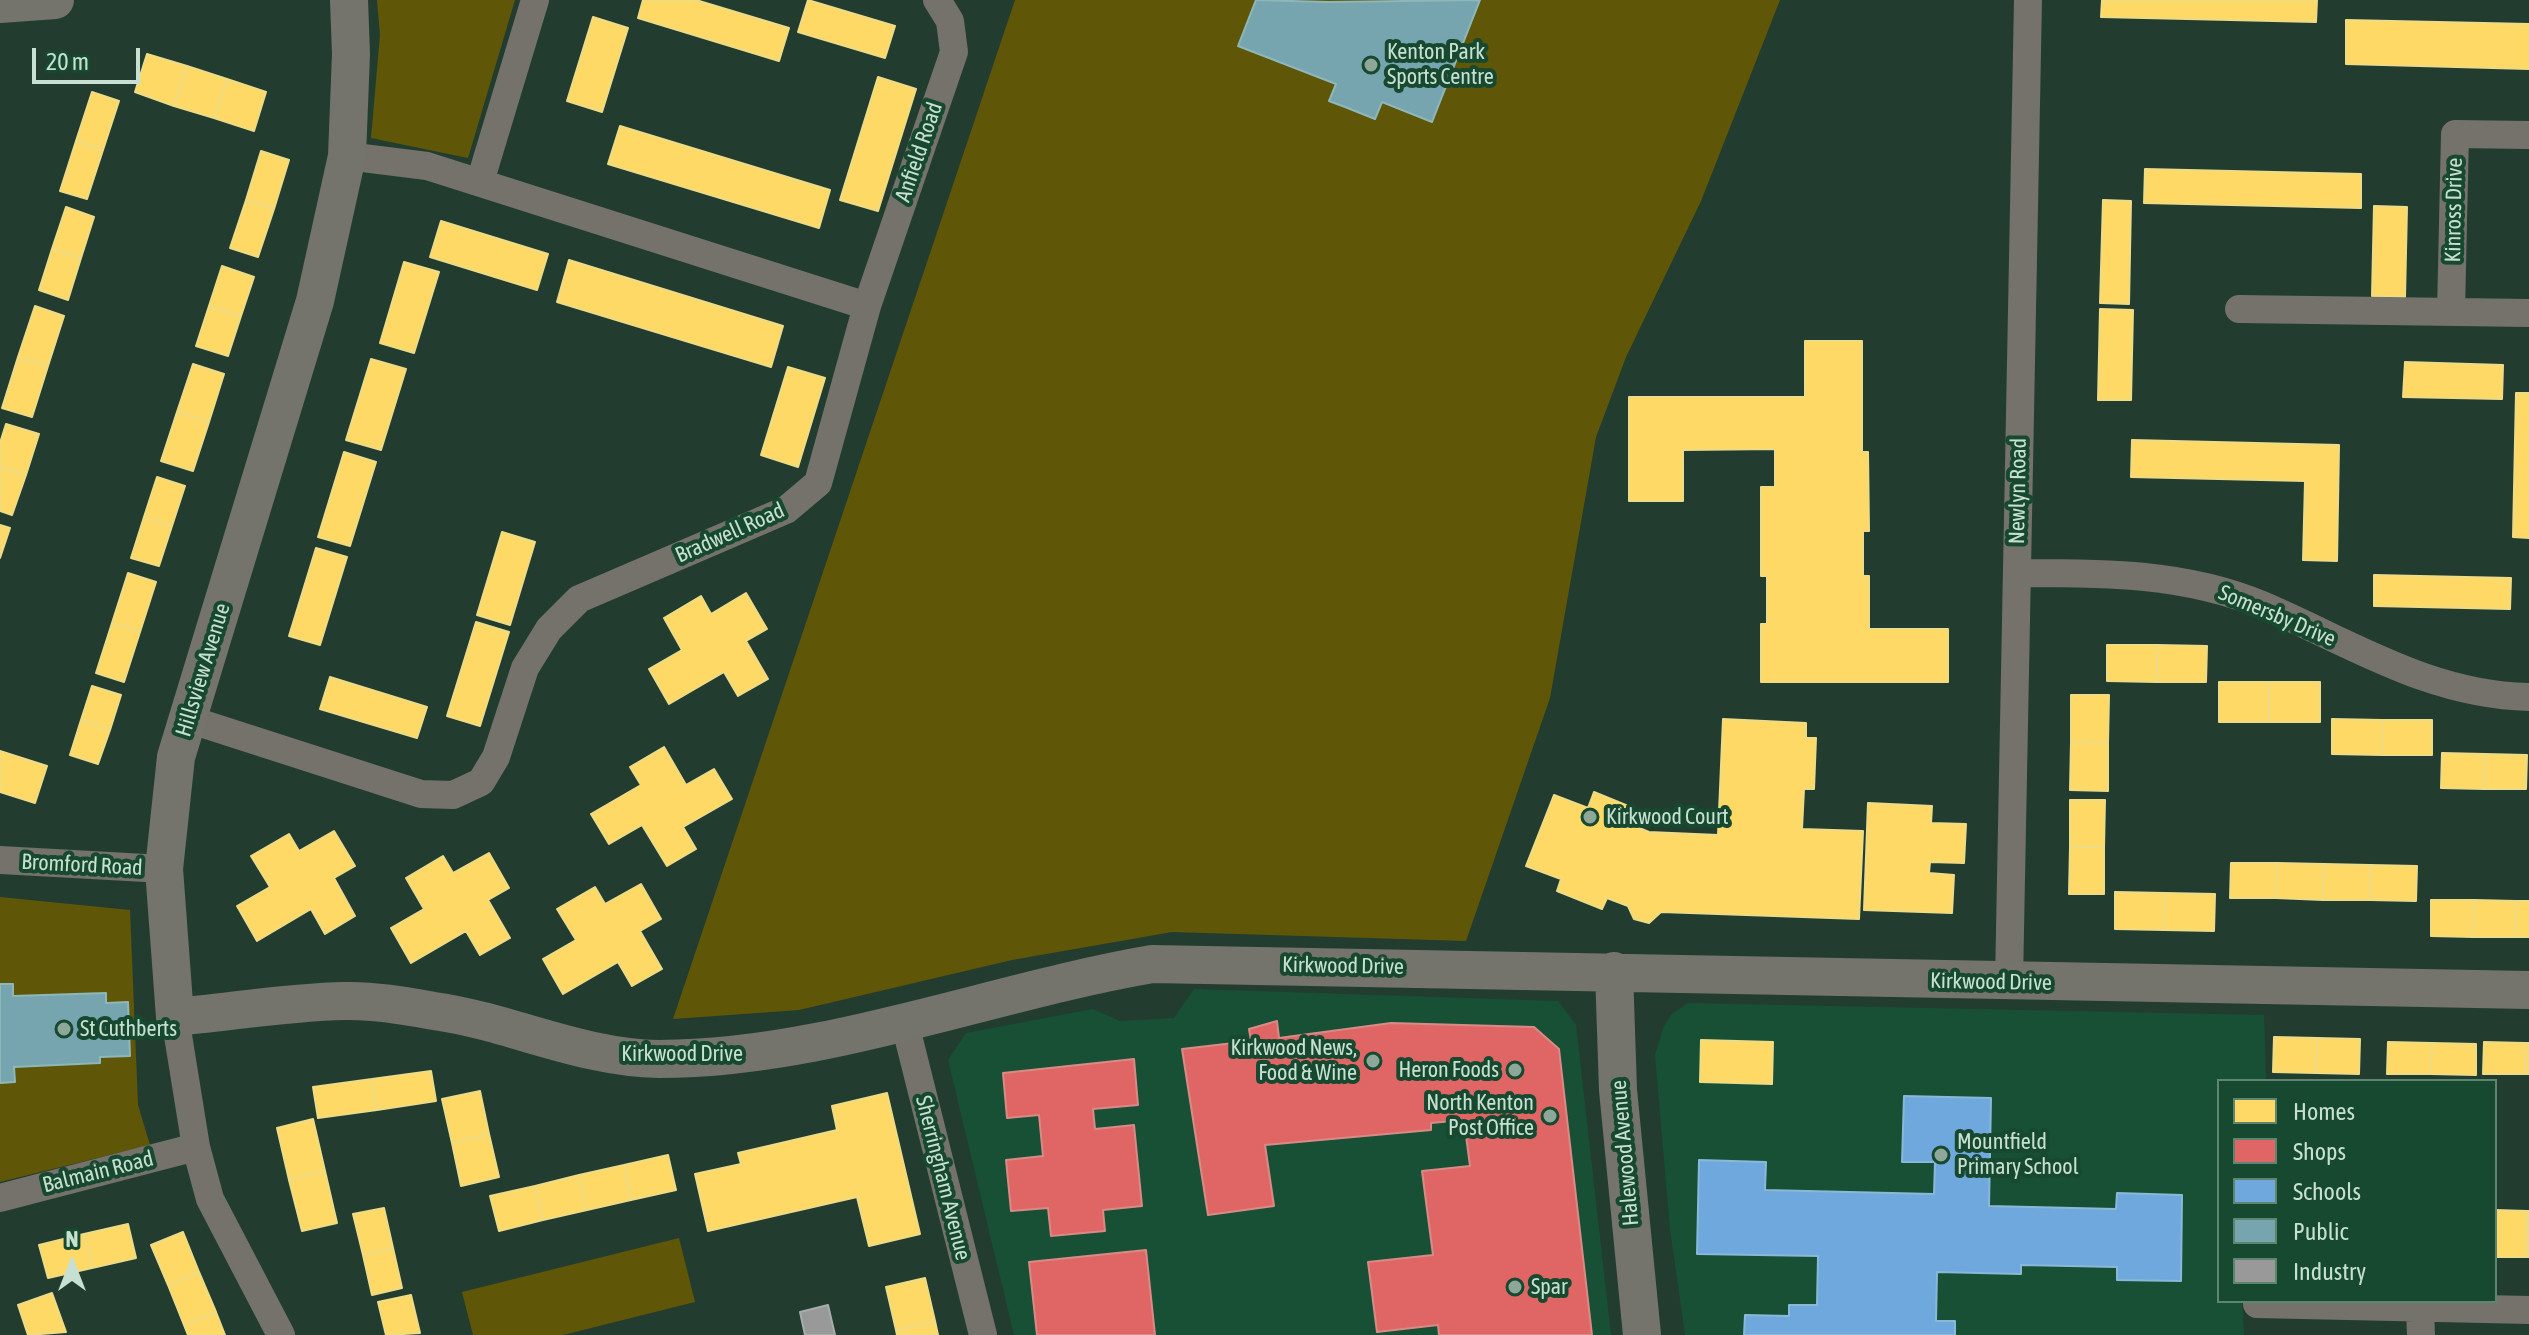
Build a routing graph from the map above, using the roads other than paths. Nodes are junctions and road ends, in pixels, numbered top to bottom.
1 (55, 0) edge
2 (349, 0) edge
3 (535, 0) edge
4 (937, 0) edge
5 (2028, 0) edge
6 (0, 4) edge
7 (2529, 135) edge
8 (347, 156) junction
9 (480, 182) junction
10 (867, 306) junction
11 (2239, 309) dead end
12 (2451, 312) junction
13 (2529, 313) edge
14 (2017, 573) junction
15 (2529, 697) edge
16 (188, 719) junction
17 (0, 860) edge
18 (164, 869) junction
19 (1614, 971) junction
20 (2009, 982) junction
21 (2529, 990) edge
22 (175, 1017) junction
23 (904, 1020) junction
24 (196, 1147) junction
25 (0, 1198) edge
26 (2257, 1304) dead end
27 (2529, 1310) edge
28 (2421, 1321) edge
29 (281, 1335) edge
30 (983, 1335) edge
31 (1642, 1335) edge

1 - 6 street
2 - 8 street, Hillsview Avenue
3 - 9 street
4 - 10 street, Anfield Road
5 - 14 street, Newlyn Road
7 - 12 street, Kinross Drive
8 - 9 street
8 - 16 street, Hillsview Avenue
9 - 10 street
10 - 16 street, Bradwell Road
11 - 12 street
12 - 13 street
14 - 15 street, Somersby Drive
14 - 20 street, Newlyn Road
16 - 18 street, Hillsview Avenue
17 - 18 street, Bromford Road
18 - 22 street, Hillsview Avenue
19 - 20 street, Kirkwood Drive
19 - 23 street, Kirkwood Drive
19 - 31 street, Halewood Avenue
20 - 21 street, Kirkwood Drive
22 - 23 street, Kirkwood Drive
22 - 24 street, Hillsview Avenue
23 - 30 street, Sherringham Avenue
24 - 25 street, Balmain Road
24 - 29 street, Hillsview Avenue
26 - 28 street
27 - 28 street

